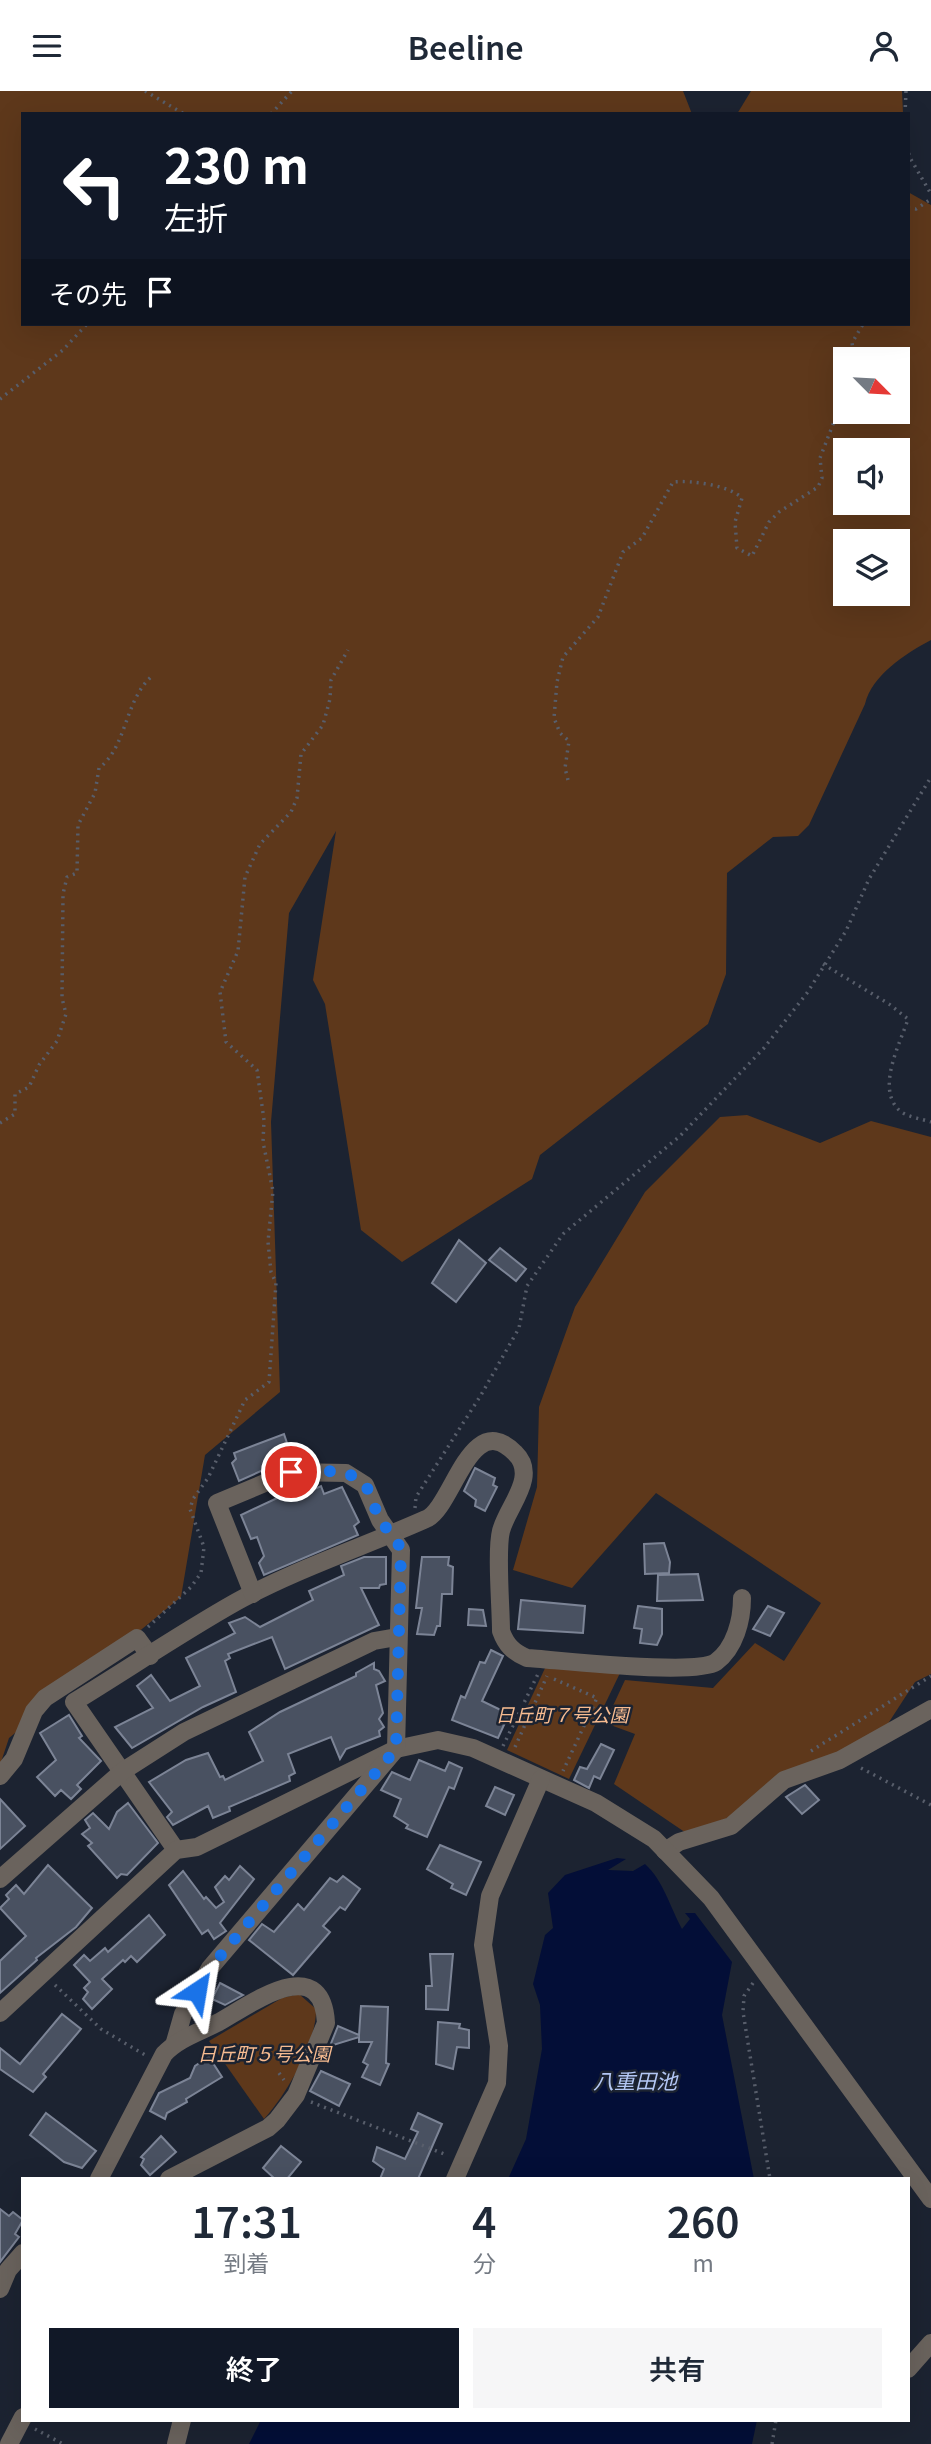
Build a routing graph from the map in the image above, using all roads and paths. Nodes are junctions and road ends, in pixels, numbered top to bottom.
1 (145, 91) edge
2 (292, 91) edge
3 (906, 91) edge
4 (181, 112) edge
5 (273, 112) edge
6 (905, 112) edge
7 (910, 158) edge
8 (931, 194) edge
9 (931, 199) edge
10 (910, 208) edge
11 (85, 326) edge
12 (862, 326) edge
13 (853, 347) edge
14 (0, 399) edge
15 (833, 424) edge
16 (348, 650) dead end
17 (150, 677) dead end
18 (931, 777) edge
19 (568, 780) dead end
20 (823, 964) junction
21 (931, 1122) edge
22 (0, 1123) edge
23 (415, 1524) junction
24 (392, 1533) junction
25 (253, 1594) junction
26 (742, 1598) dead end
27 (397, 1637) junction
28 (137, 1638) junction
29 (150, 1655) junction
30 (545, 1659) junction
31 (931, 1676) edge
32 (931, 1709) edge
33 (396, 1749) junction
34 (808, 1753) dead end
35 (840, 1760) junction
36 (505, 1762) junction
37 (123, 1771) junction
38 (547, 1772) junction
39 (0, 1776) edge
40 (931, 1805) edge
41 (176, 1850) junction
42 (665, 1851) junction
43 (0, 1879) edge
44 (764, 1971) junction
45 (44, 1973) junction
46 (0, 2013) edge
47 (175, 2042) junction
48 (159, 2063) junction
49 (296, 2095) junction
50 (462, 2161) junction
51 (104, 2177) edge
52 (173, 2177) edge
53 (455, 2177) edge
54 (770, 2177) edge
55 (931, 2199) edge
56 (20, 2261) edge
57 (0, 2289) edge
58 (931, 2343) edge
59 (910, 2367) edge
60 (21, 2421) edge
61 (27, 2422) edge
62 (181, 2422) edge
63 (776, 2422) edge
64 (9, 2444) edge
65 (63, 2444) edge
66 (176, 2444) edge
67 (772, 2444) edge

1 - 4 path
2 - 5 path
3 - 6 path
7 - 8 path
9 - 10 path
11 - 14 path
12 - 13 path
15 - 19 path
16 - 28 path
17 - 22 path
18 - 20 path
20 - 21 path
20 - 23 path
23 - 24 street
23 - 30 street
24 - 25 street
24 - 25 street
24 - 27 street
25 - 29 street
26 - 30 street
27 - 33 street
27 - 37 street
28 - 29 street
28 - 39 street
29 - 37 street
30 - 36 path
31 - 34 path
32 - 35 street
33 - 36 street
33 - 41 street
33 - 47 street
35 - 40 path
35 - 42 street
36 - 38 street
36 - 38 path
37 - 41 street
37 - 43 street
38 - 42 street
38 - 50 street
41 - 45 street
42 - 44 street
44 - 54 path
44 - 55 street
45 - 46 street
45 - 48 path
47 - 48 street
47 - 49 street
48 - 51 street
49 - 50 path
49 - 52 street
50 - 53 street
56 - 57 street
58 - 59 street
60 - 64 street
61 - 65 path
62 - 66 street
63 - 67 path

